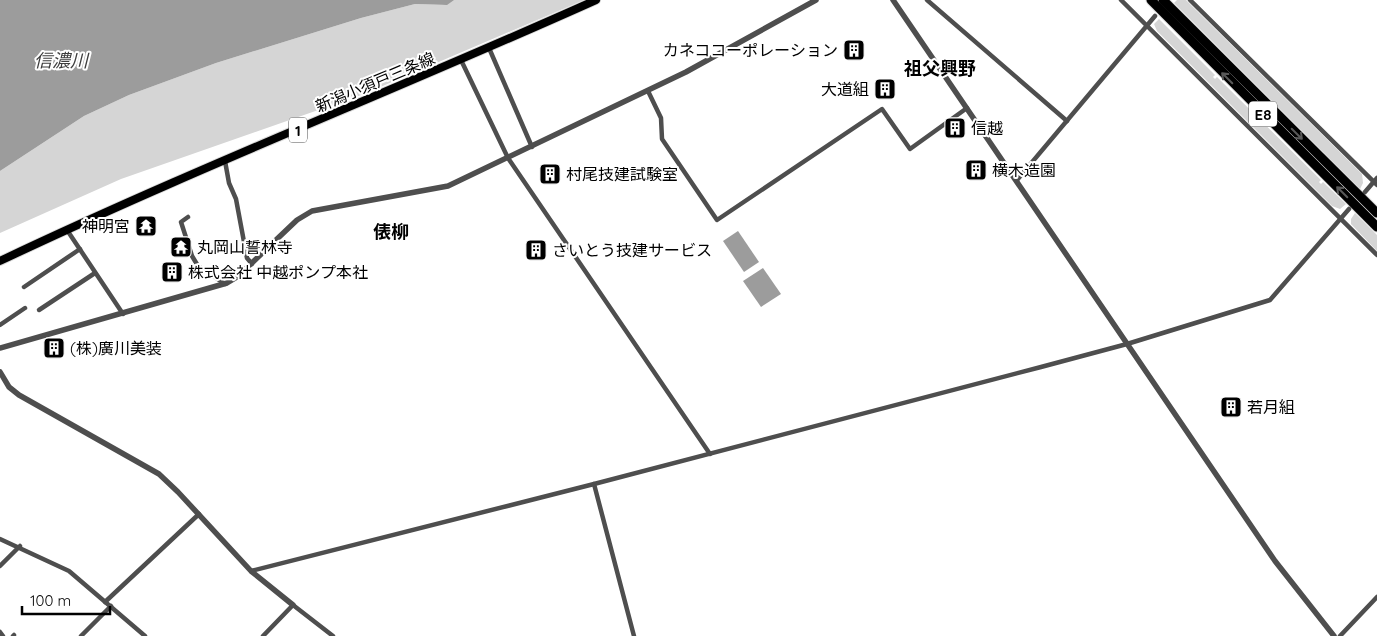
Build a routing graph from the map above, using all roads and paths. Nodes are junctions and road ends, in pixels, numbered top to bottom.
1 (596, 0) edge
2 (816, 0) edge
3 (893, 0) edge
4 (927, 0) edge
5 (1121, 0) edge
6 (1150, 0) edge
7 (1163, 0) edge
8 (1190, 0) edge
9 (1155, 16) dead end
10 (1148, 26) junction
11 (488, 48) junction
12 (461, 60) junction
13 (648, 91) junction
14 (968, 108) junction
15 (1067, 120) junction
16 (532, 147) junction
17 (508, 158) junction
18 (225, 161) junction
19 (1017, 180) junction
20 (1376, 182) edge
21 (1365, 192) dead end
22 (1349, 210) dead end
23 (1377, 213) edge
24 (188, 217) dead end
25 (1342, 218) junction
26 (1377, 227) edge
27 (67, 230) junction
28 (80, 249) junction
29 (1377, 255) edge
30 (0, 261) edge
31 (252, 264) junction
32 (95, 273) junction
33 (225, 284) junction
34 (24, 287) dead end
35 (25, 308) dead end
36 (39, 310) dead end
37 (123, 314) junction
38 (0, 325) edge
39 (1127, 344) junction
40 (0, 348) edge
41 (0, 372) edge
42 (710, 454) junction
43 (594, 484) junction
44 (199, 514) junction
45 (0, 539) edge
46 (20, 546) junction
47 (0, 566) edge
48 (251, 571) junction
49 (1377, 597) edge
50 (105, 602) junction
51 (293, 605) junction
52 (111, 606) junction
53 (0, 632) edge
54 (142, 635) edge
55 (4, 636) edge
56 (81, 636) edge
57 (263, 636) edge
58 (333, 636) edge
59 (634, 636) edge
60 (1334, 636) edge
61 (1340, 636) edge

1 - 11 main road, 新潟小須戸三条線 / 1
2 - 13 street
3 - 14 street
4 - 15 street
5 - 10 street
26 -> 6 highway, E8
7 -> 23 highway, E8
8 - 20 street
9 - 10 street
10 - 15 street
10 - 25 street
11 - 12 main road, 新潟小須戸三条線 / 1
11 - 16 street
12 - 17 street
12 - 18 main road, 新潟小須戸三条線 / 1
13 - 14 street
13 - 16 street
14 - 19 street
15 - 19 street
16 - 17 street
17 - 31 street
17 - 42 street
18 - 27 main road, 新潟小須戸三条線 / 1
18 - 31 street
19 - 39 street
20 - 21 street
22 - 25 street
24 - 33 street
25 - 29 street
25 - 39 street
27 - 28 street
27 - 30 main road, 新潟小須戸三条線 / 1
28 - 32 street
28 - 34 street
31 - 33 street
32 - 36 street
32 - 37 street
33 - 37 street
35 - 38 street
37 - 40 street
39 - 42 street
39 - 60 street
41 - 44 street
42 - 43 street
43 - 48 street
43 - 59 street
44 - 48 street
44 - 50 street
45 - 46 street
46 - 47 street
46 - 50 street
48 - 51 street
49 - 61 street
50 - 52 street
51 - 57 street
51 - 58 street
52 - 54 street
52 - 56 street
53 - 55 street

